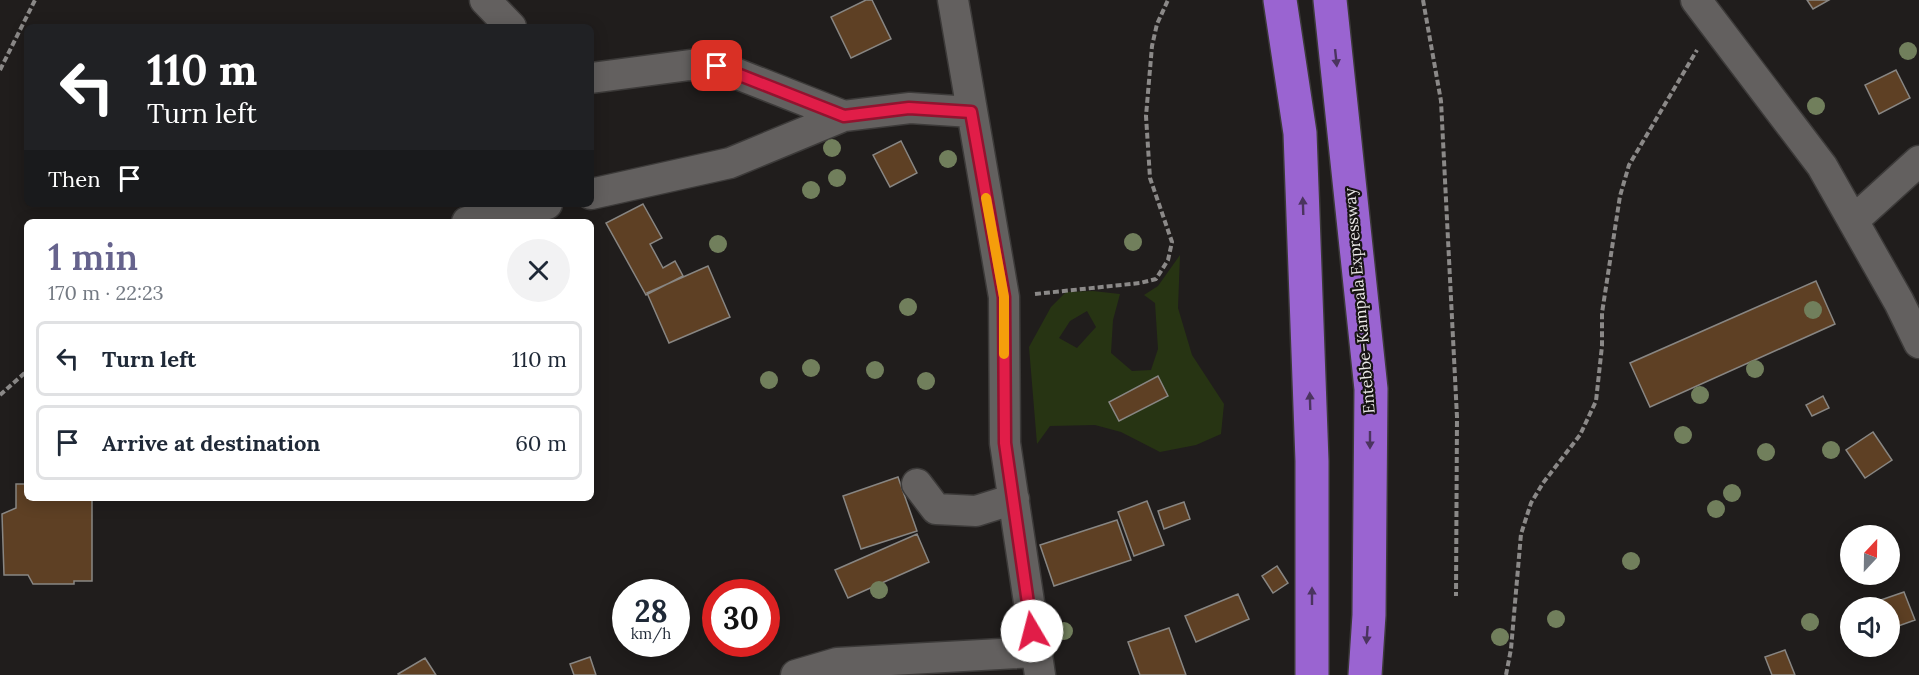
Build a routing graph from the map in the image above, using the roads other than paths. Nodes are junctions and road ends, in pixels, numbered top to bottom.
1 (485, 0) edge
2 (953, 0) edge
3 (1280, 0) edge
4 (1330, 0) edge
5 (1705, 11) edge
6 (506, 24) edge
7 (594, 78) edge
8 (971, 112) junction
9 (844, 116) junction
10 (1919, 160) edge
11 (594, 193) edge
12 (534, 207) edge
13 (480, 219) edge
14 (1854, 221) junction
15 (1919, 343) edge
16 (917, 484) dead end
17 (1014, 499) junction
18 (1037, 664) edge
19 (796, 675) edge
20 (1312, 675) edge
21 (1365, 675) edge

1 - 6 street
2 - 8 street
20 -> 3 highway
4 -> 21 highway, Entebbe–Kampala Expressway
5 - 14 street
7 - 9 street
8 - 9 street
8 - 17 street
9 - 11 street
10 - 14 street
12 - 13 street
14 - 15 street
16 - 17 street
17 - 18 street
18 - 19 street

